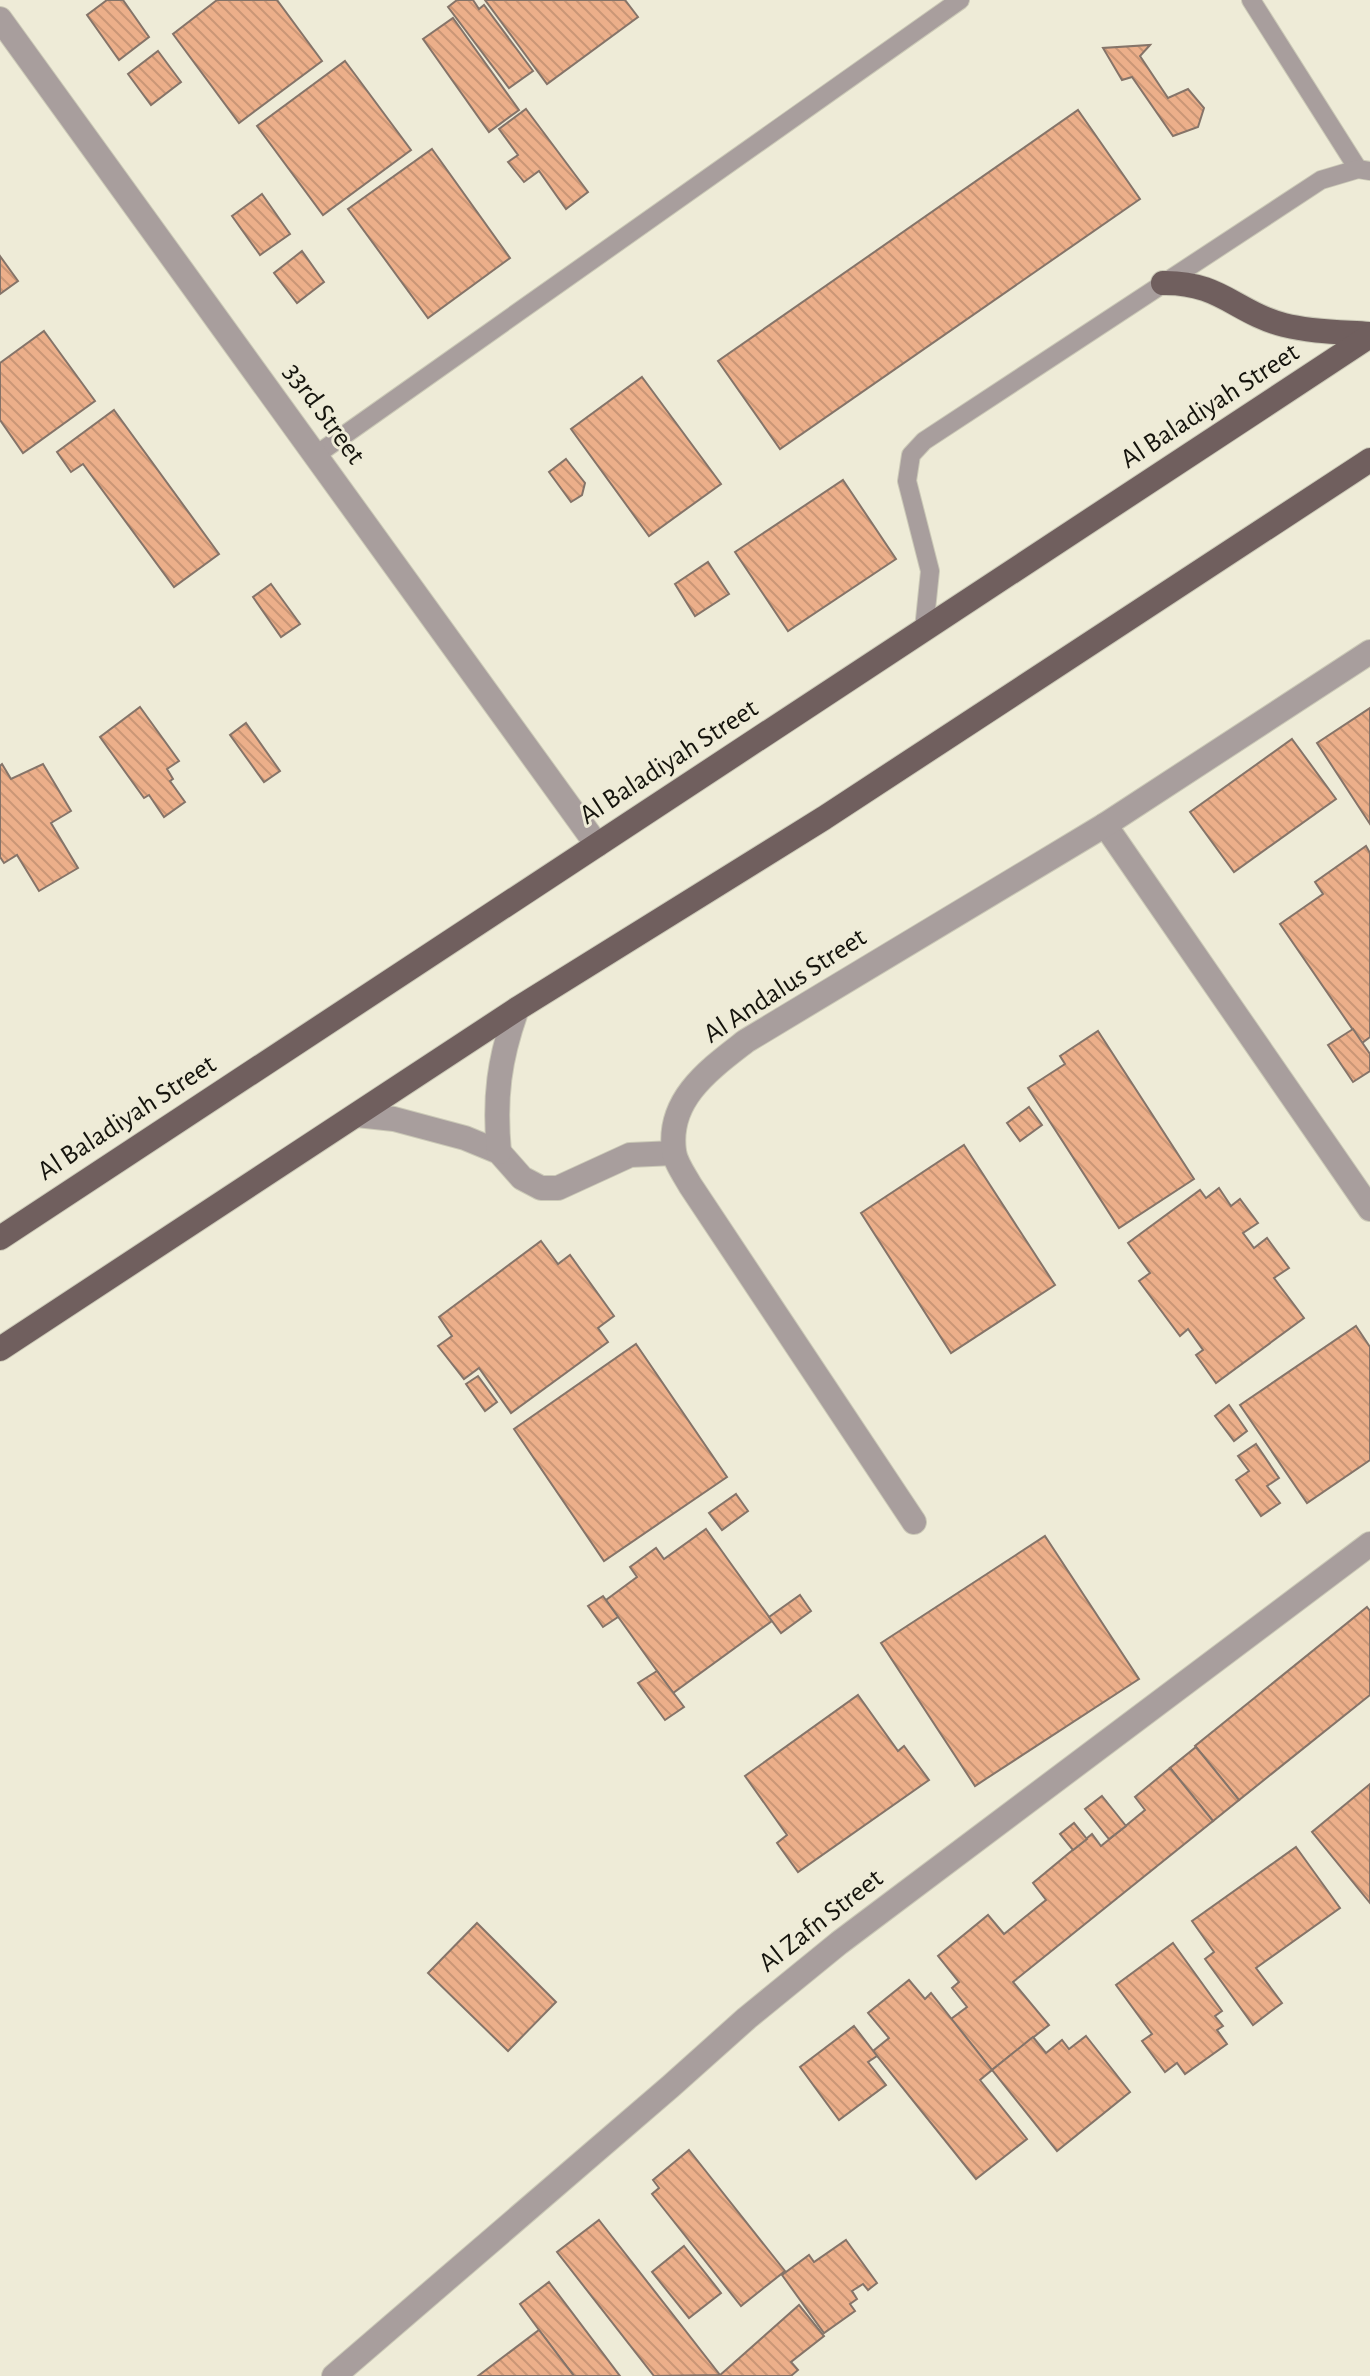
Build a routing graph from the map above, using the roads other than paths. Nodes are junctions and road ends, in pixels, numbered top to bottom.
1 (960, 0) edge
2 (1251, 0) edge
3 (0, 19) edge
4 (1364, 170) edge
5 (1163, 283) junction
6 (1370, 335) edge
7 (316, 455) junction
8 (1370, 460) edge
9 (924, 629) junction
10 (1370, 652) edge
11 (1105, 825) junction
12 (597, 845) junction
13 (517, 1009) junction
14 (357, 1115) junction
15 (499, 1152) junction
16 (674, 1153) junction
17 (1370, 1209) edge
18 (0, 1238) edge
19 (0, 1349) edge
20 (914, 1522) dead end
21 (1370, 1544) edge
22 (334, 2376) edge

1 - 7 lane
2 - 4 lane
3 - 7 street, 33rd Street
4 - 5 lane
5 - 6 main road
5 - 9 lane
6 - 9 main road, Al Baladiyah Street
7 - 12 street, 33rd Street
8 - 13 main road
9 - 12 main road, Al Baladiyah Street
10 - 11 street, Al Andalus Street
11 - 16 street, Al Andalus Street
11 - 17 street
12 - 18 main road, Al Baladiyah Street
13 - 14 main road
13 - 15 street
14 - 15 street
14 - 19 main road
15 - 16 street
16 - 20 street
21 - 22 street, Al Zafn Street

